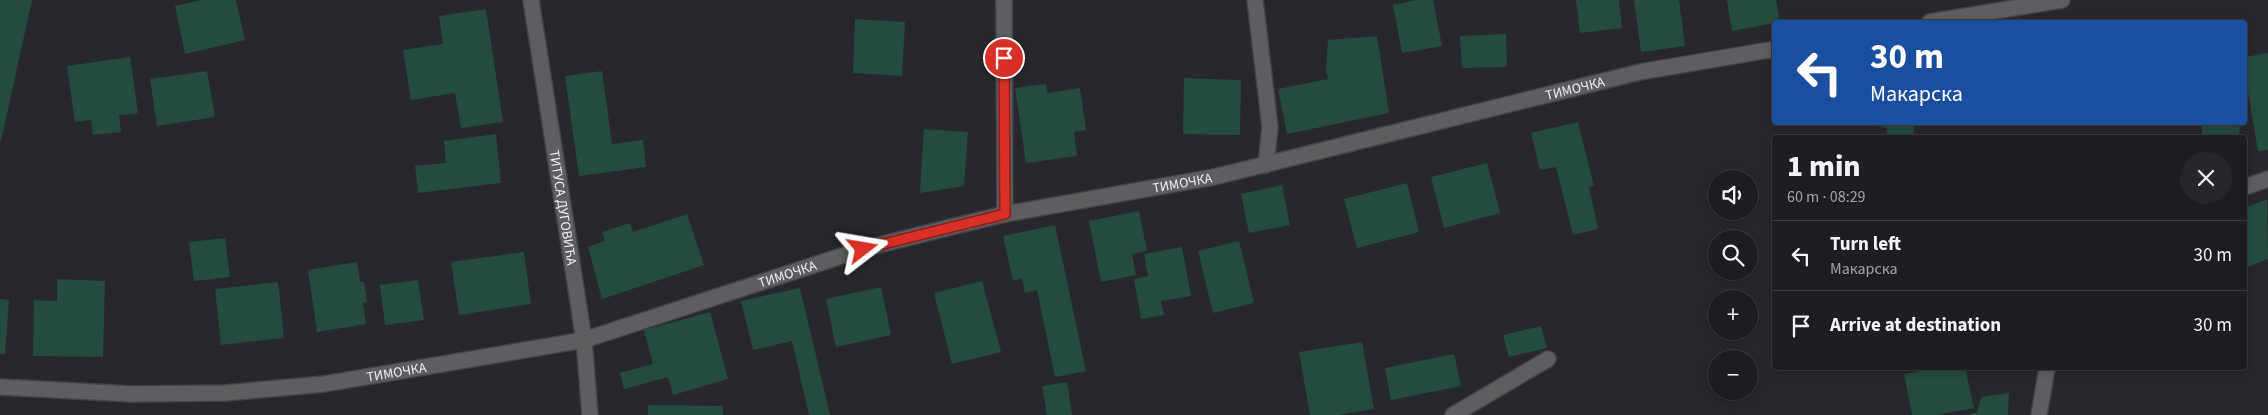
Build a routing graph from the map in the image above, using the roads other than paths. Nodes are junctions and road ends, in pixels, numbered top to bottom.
1 (531, 0) edge
2 (1004, 0) edge
3 (1255, 0) edge
4 (2062, 0) edge
5 (1942, 20) edge
6 (1772, 50) edge
7 (1266, 165) junction
8 (2268, 179) edge
9 (2247, 186) edge
10 (1005, 214) junction
11 (584, 340) junction
12 (1548, 359) dead end
13 (2047, 370) edge
14 (0, 387) edge
15 (590, 415) edge
16 (1453, 415) edge
17 (2039, 415) edge

1 - 11 street, ТИТУСА ДУГОВИЋА
2 - 10 street
3 - 7 street
4 - 5 street
6 - 7 street, ТИМОЧКА
7 - 10 street, ТИМОЧКА
8 - 9 street
10 - 11 street, ТИМОЧКА
11 - 14 street, ТИМОЧКА
11 - 15 street, ТИТУСА ДУГОВИЋА
12 - 16 street
13 - 17 street

